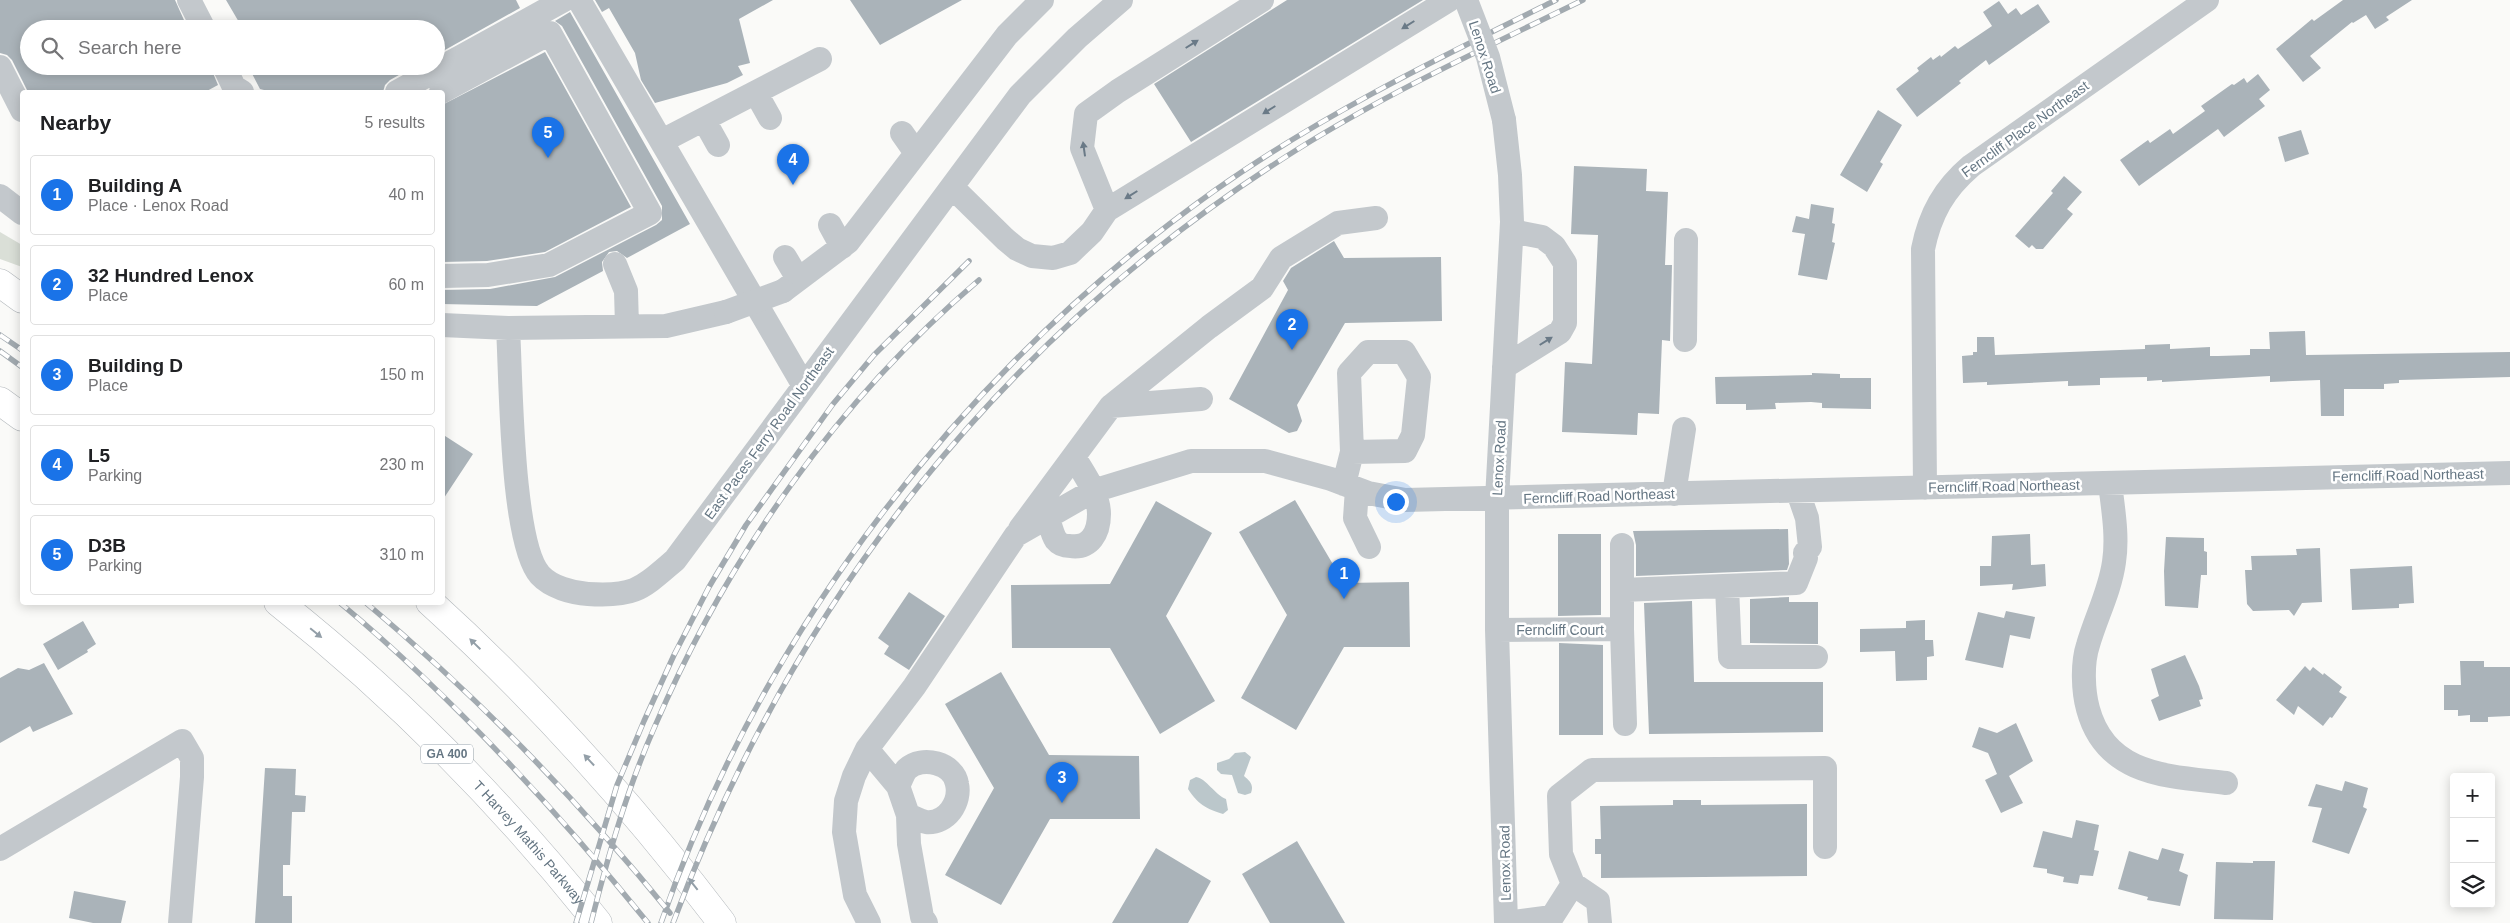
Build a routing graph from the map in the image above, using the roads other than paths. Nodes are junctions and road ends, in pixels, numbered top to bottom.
1 (189, 0) edge
2 (564, 0) edge
3 (579, 0) edge
4 (1042, 0) edge
5 (1121, 0) edge
6 (1262, 0) edge
7 (1450, 0) edge
8 (1466, 0) edge
9 (2207, 0) edge
10 (199, 20) edge
11 (820, 59) dead end
12 (445, 66) edge
13 (0, 67) edge
14 (228, 75) edge
15 (428, 75) edge
16 (239, 90) edge
17 (401, 90) edge
18 (445, 90) edge
19 (756, 93) junction
20 (11, 107) edge
21 (770, 118) dead end
22 (704, 120) junction
23 (902, 133) dead end
24 (662, 141) junction
25 (718, 145) dead end
26 (916, 153) junction
27 (952, 187) junction
28 (0, 196) edge
29 (1107, 210) junction
30 (20, 211) edge
31 (1376, 218) dead end
32 (830, 225) dead end
33 (1512, 232) junction
34 (1686, 240) dead end
35 (842, 247) junction
36 (785, 257) dead end
37 (616, 264) dead end
38 (445, 276) edge
39 (0, 283) edge
40 (791, 285) junction
41 (20, 298) edge
42 (445, 326) edge
43 (627, 326) junction
44 (508, 328) junction
45 (1685, 340) dead end
46 (1504, 367) junction
47 (804, 386) junction
48 (1201, 399) dead end
49 (0, 401) edge
50 (1111, 406) junction
51 (20, 416) edge
52 (1684, 429) dead end
53 (1352, 452) junction
54 (1074, 457) junction
55 (2510, 473) edge
56 (2110, 483) junction
57 (1351, 487) junction
58 (1925, 488) junction
59 (1093, 491) junction
60 (1790, 492) junction
61 (1674, 494) junction
62 (1497, 499) junction
63 (1048, 518) junction
64 (1016, 534) junction
65 (1622, 545) dead end
66 (1369, 547) dead end
67 (1727, 586) junction
68 (1622, 590) junction
69 (282, 605) edge
70 (433, 605) edge
71 (1622, 629) junction
72 (1497, 630) junction
73 (1816, 657) dead end
74 (1625, 724) dead end
75 (867, 749) junction
76 (2226, 783) dead end
77 (898, 786) junction
78 (908, 814) junction
79 (1825, 846) dead end
80 (0, 849) edge
81 (1573, 884) junction
82 (1555, 920) edge
83 (180, 923) edge
84 (598, 923) edge
85 (722, 923) edge
86 (869, 923) edge
87 (926, 923) edge
88 (1506, 923) edge
89 (1600, 923) edge

1 - 10 street
2 - 12 street
3 - 24 street
4 - 26 street
5 - 27 street, East Paces Ferry Road Northeast
29 -> 6 street
7 -> 29 street
8 - 33 street, Lenox Road, bridge
9 - 58 street, Ferncliff Place Northeast
11 - 19 street
13 - 20 street
14 - 16 street
15 - 17 street
18 - 38 street
19 - 21 street
19 - 22 street
22 - 24 street
22 - 25 street
23 - 26 street
24 - 47 street
26 - 35 street
27 - 29 street
27 - 47 street, East Paces Ferry Road Northeast
28 - 30 street
31 - 50 street
32 - 35 street
33 - 46 street, Lenox Road
46 -> 33 street
34 - 45 street
35 - 40 street
36 - 40 street
37 - 43 street
39 - 41 highway
40 - 43 street, bridge
42 - 44 street
43 - 44 street
44 - 47 street, East Paces Ferry Road Northeast
46 - 62 street, Lenox Road
48 - 50 street
49 - 51 highway
50 - 54 street
52 - 61 street
53 - 53 street
53 - 57 street
54 - 59 street
54 - 64 street
55 - 56 street, Ferncliff Road Northeast
56 - 58 street, Ferncliff Road Northeast
56 - 76 street
57 - 59 street, Ferncliff Road Northeast
57 - 62 street, Ferncliff Road Northeast
57 - 66 street
58 - 60 street, Ferncliff Road Northeast
59 - 63 street, Ferncliff Road Northeast
59 - 63 street
60 - 61 street, Ferncliff Road Northeast
60 - 67 street
61 - 62 street, Ferncliff Road Northeast
62 - 72 street, Lenox Road
63 - 64 street, Ferncliff Road Northeast
64 - 75 street
65 - 68 street, Ferncliff Court
67 - 68 street
67 - 73 street
68 - 71 street, Ferncliff Court
69 -> 84 highway, T Harvey Mathis Parkway / GA 400
85 -> 70 highway
71 - 72 street, Ferncliff Court
71 - 74 street, Ferncliff Court
72 - 88 street, Lenox Road
75 - 77 street
75 - 86 street
77 - 78 street
77 - 78 street
78 - 87 street
79 - 81 street
80 - 83 street
81 - 82 street
81 - 89 street
82 - 88 street

